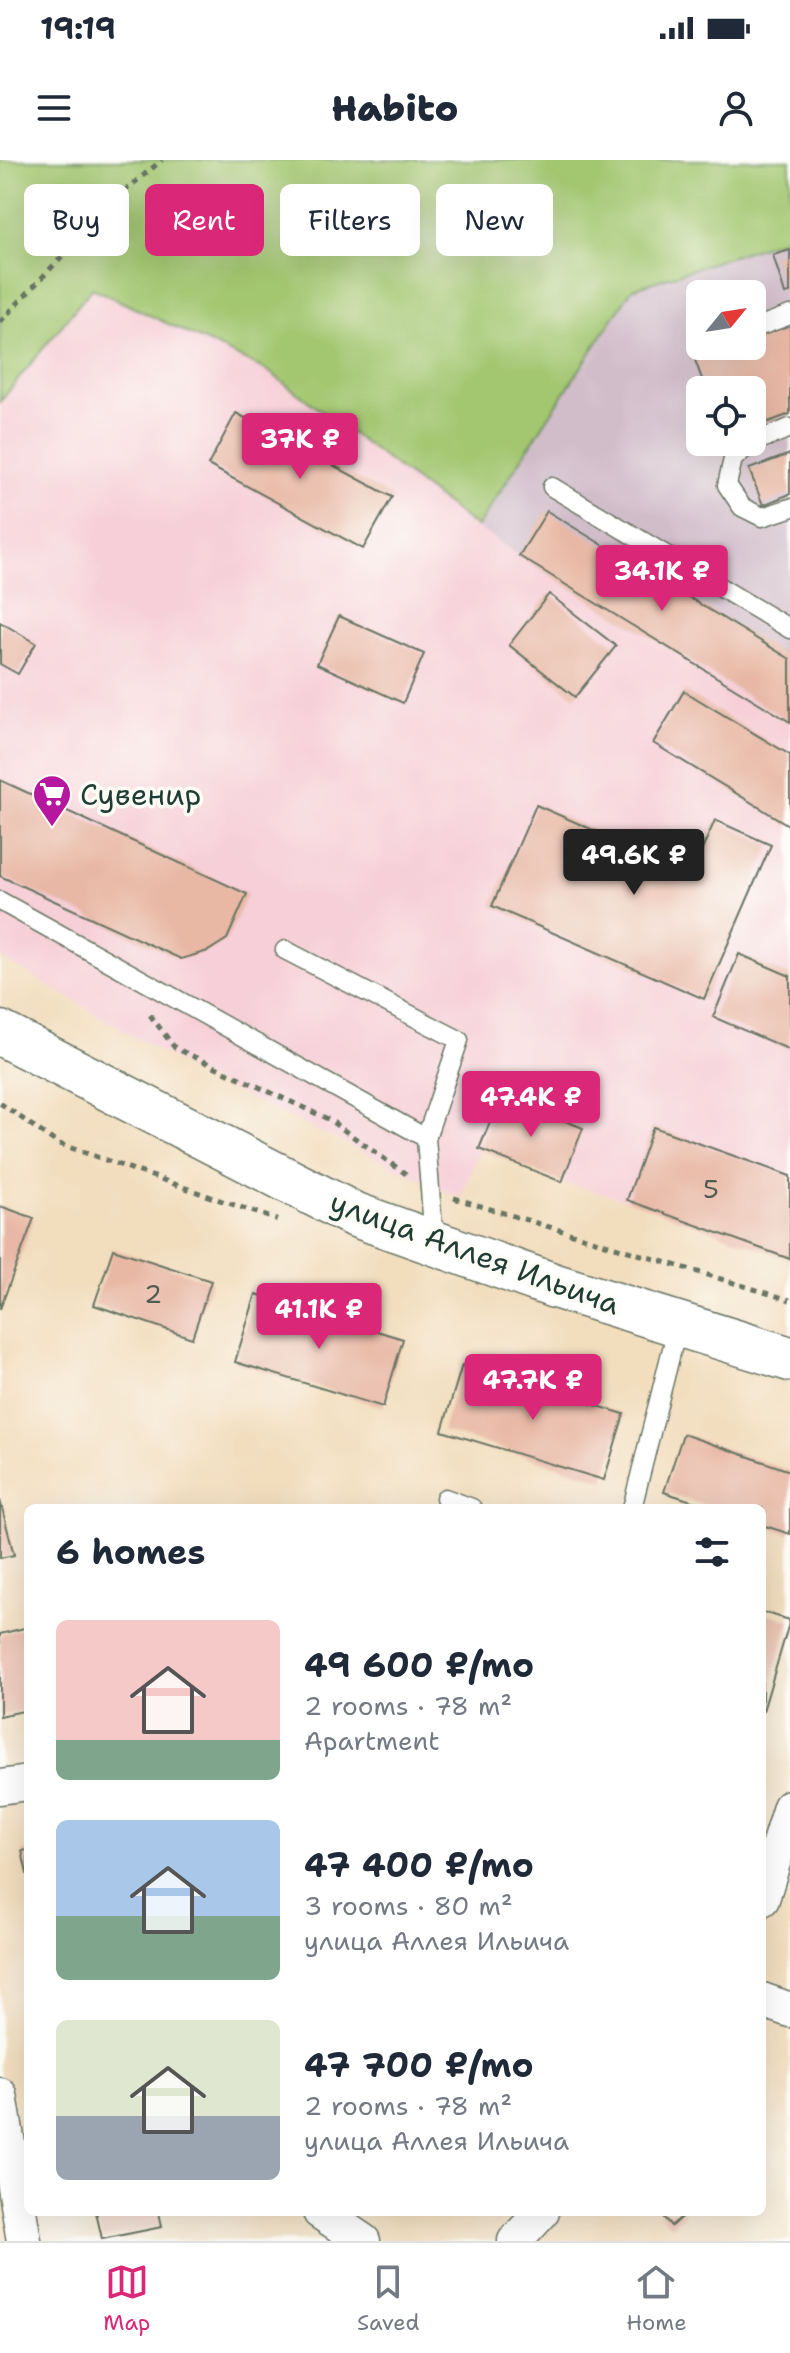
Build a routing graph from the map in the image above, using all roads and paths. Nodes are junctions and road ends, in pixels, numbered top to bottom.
1 (162, 160) edge
2 (790, 315) edge
3 (0, 322) edge
4 (766, 324) edge
5 (790, 428) edge
6 (552, 487) dead end
7 (790, 508) edge
8 (790, 629) edge
9 (0, 901) edge
10 (285, 950) dead end
11 (0, 1033) edge
12 (426, 1138) junction
13 (434, 1244) junction
14 (678, 1325) junction
15 (790, 1359) edge
16 (445, 1498) dead end
17 (461, 1504) edge
18 (633, 1504) edge
19 (24, 1784) edge
20 (0, 1787) edge
21 (790, 1807) edge
22 (766, 1886) edge
23 (766, 2001) edge
24 (790, 2010) edge
25 (0, 2095) edge
26 (326, 2216) edge
27 (538, 2216) edge
28 (24, 2241) edge
29 (363, 2241) edge
30 (515, 2241) edge

1 - 3 path
2 - 4 lane
5 - 7 lane
6 - 8 lane
9 - 12 lane
10 - 12 lane
11 - 13 main road, улица Аллея Ильича
12 - 13 lane
13 - 14 main road, улица Аллея Ильича
14 - 15 main road, улица Аллея Ильича
14 - 18 lane
16 - 17 lane
19 - 20 street
21 - 22 street
23 - 24 street
25 - 28 street
26 - 29 street
27 - 30 street

